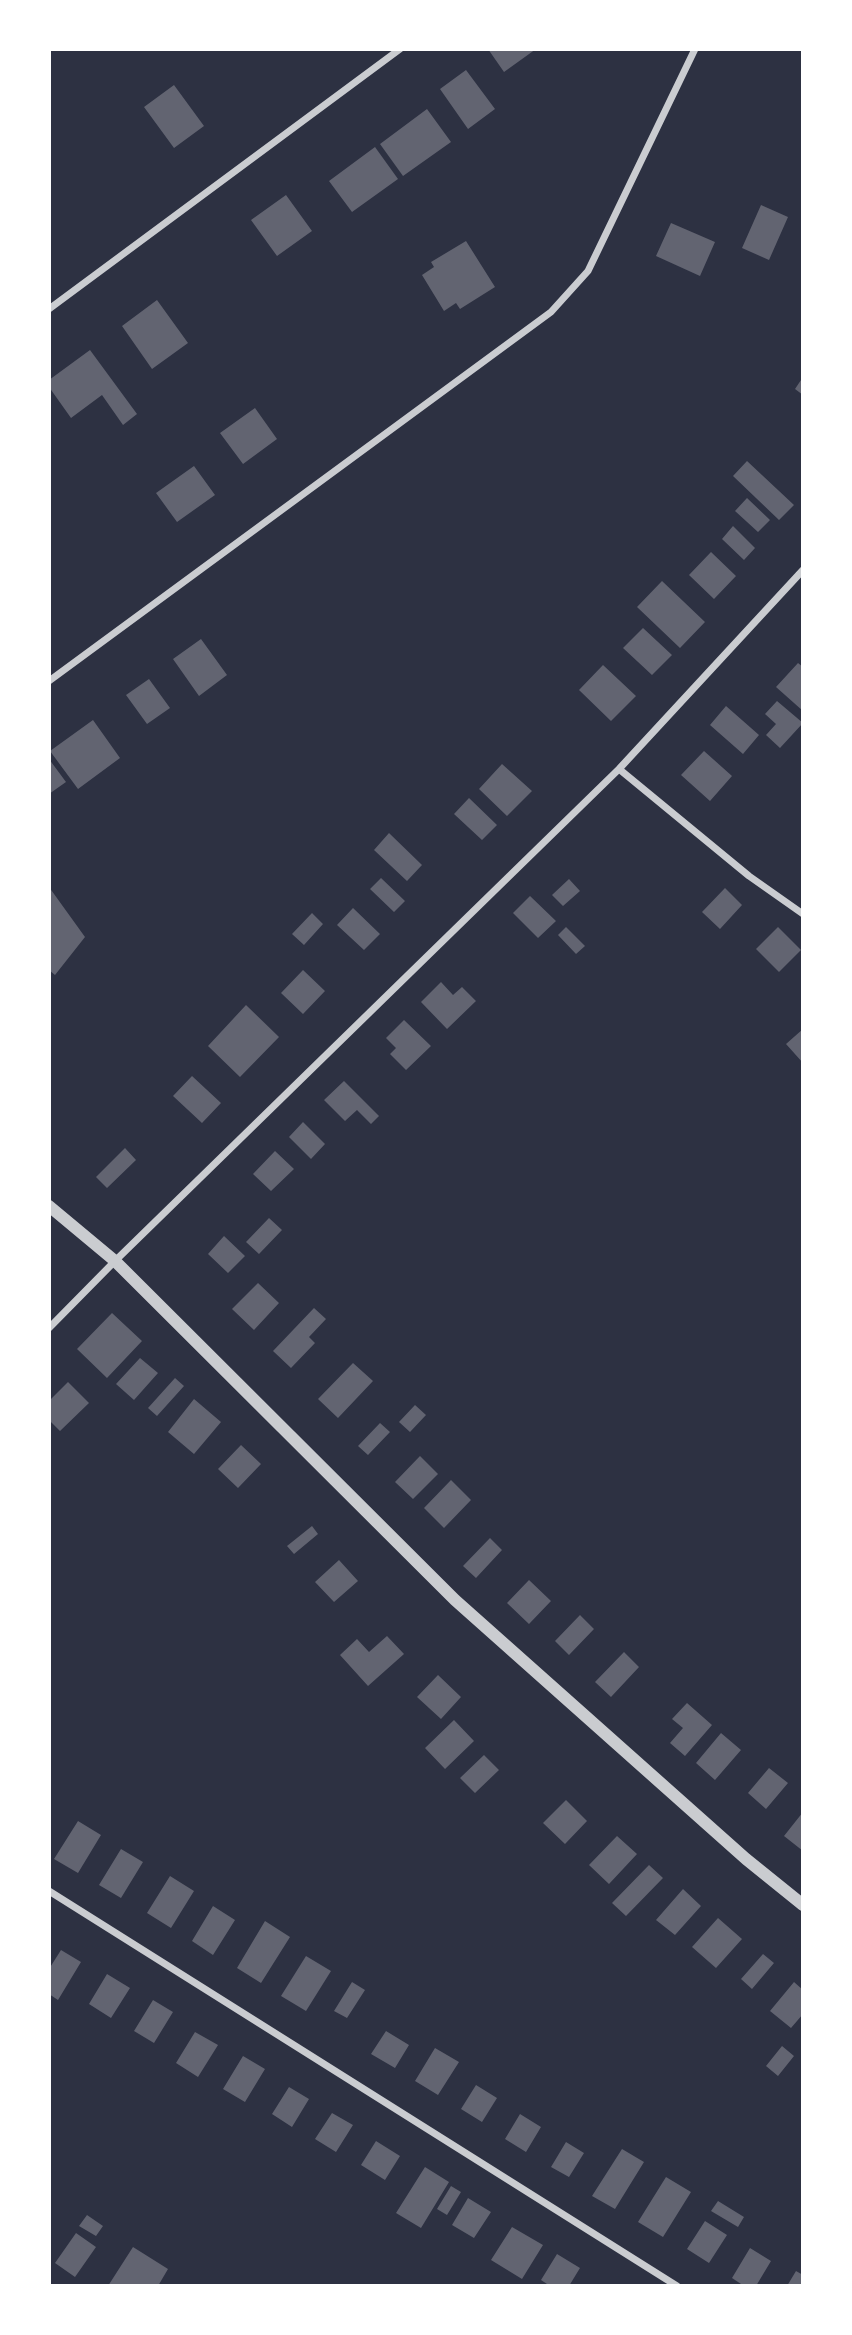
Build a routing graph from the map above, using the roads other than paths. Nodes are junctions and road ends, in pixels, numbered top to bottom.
1 (400, 49) edge
2 (695, 49) edge
3 (49, 309) edge
4 (803, 569) edge
5 (49, 681) edge
6 (619, 769) junction
7 (803, 914) edge
8 (49, 1206) edge
9 (115, 1261) junction
10 (49, 1328) edge
11 (49, 1891) edge
12 (803, 1905) edge
13 (677, 2286) edge

1 - 3 street
2 - 5 street
4 - 6 street
6 - 7 street
6 - 9 street
8 - 9 street
9 - 10 street
9 - 12 street
11 - 13 street

